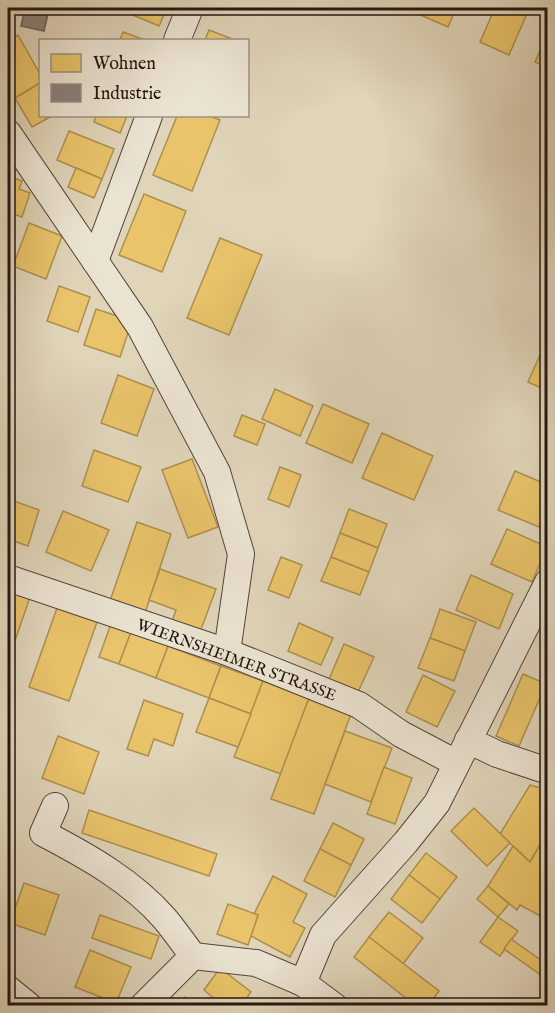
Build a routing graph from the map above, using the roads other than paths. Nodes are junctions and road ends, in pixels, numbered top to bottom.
1 (190, 8) edge
2 (177, 39) edge
3 (149, 117) edge
4 (8, 133) edge
5 (95, 261) junction
6 (8, 578) edge
7 (548, 582) edge
8 (226, 652) junction
9 (468, 740) junction
10 (456, 763) junction
11 (548, 771) edge
12 (55, 806) dead end
13 (193, 956) junction
14 (303, 983) junction
15 (8, 989) edge
16 (29, 1005) edge
17 (143, 1005) edge
18 (334, 1005) edge

1 - 2 street
3 - 5 street
4 - 5 street
5 - 8 street
6 - 8 street, WIERNSHEIMER STRASSE
7 - 9 street
8 - 10 street, WIERNSHEIMER STRASSE
9 - 10 street
9 - 11 street
10 - 14 street
12 - 13 street
13 - 14 street
13 - 17 street
14 - 18 street
15 - 16 street

